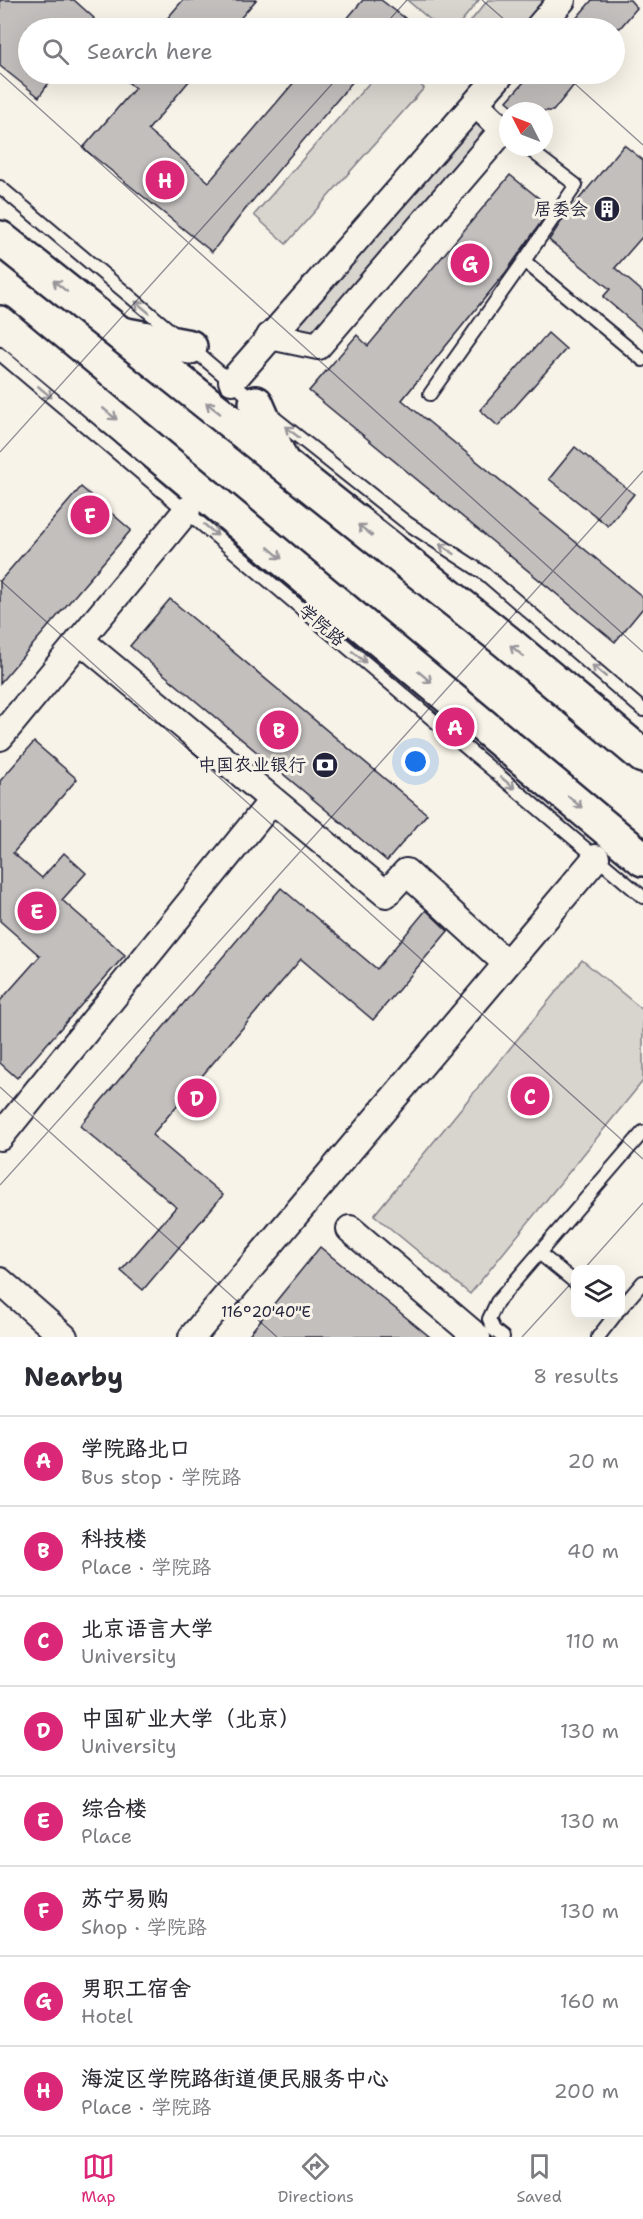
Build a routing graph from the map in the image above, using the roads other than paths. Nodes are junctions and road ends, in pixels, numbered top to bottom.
1 (562, 0) edge
2 (547, 18) edge
3 (493, 84) edge
4 (476, 104) junction
5 (499, 125) edge
6 (499, 140) edge
7 (538, 156) edge
8 (0, 187) edge
9 (0, 238) edge
10 (524, 261) junction
11 (0, 323) edge
12 (119, 333) junction
13 (270, 336) junction
14 (190, 347) junction
15 (0, 354) edge
16 (643, 360) edge
17 (232, 381) junction
18 (430, 394) dead end
19 (256, 404) junction
20 (283, 465) junction
21 (187, 510) junction
22 (80, 640) junction
23 (643, 710) edge
24 (0, 736) edge
25 (643, 756) edge
26 (272, 801) junction
27 (596, 858) junction
28 (643, 859) edge
29 (643, 897) edge
30 (506, 963) junction
31 (643, 1132) edge
32 (0, 1137) edge
33 (350, 1229) dead end
34 (539, 1253) junction
35 (571, 1279) edge
36 (0, 1281) edge
37 (643, 1282) edge
38 (625, 1304) edge
39 (612, 1319) edge
40 (64, 1337) edge
41 (192, 1337) edge
42 (477, 1337) edge
43 (503, 1337) edge
44 (597, 1337) edge

1 - 2 street
3 - 4 street
4 - 5 street
4 - 13 street
6 - 13 street
7 - 10 lane
14 -> 8 lane
12 -> 9 main road
10 - 16 lane
10 - 18 lane
11 -> 28 main road, 学院路
12 - 14 main road
20 -> 12 main road
13 - 17 street
14 - 17 lane
15 -> 21 lane, 学院路
17 - 19 lane
19 - 20 main road
23 -> 19 lane
25 -> 20 main road
21 - 22 street
21 -> 27 lane, 学院路
22 - 24 street
22 - 26 street
26 - 30 street
26 - 32 street
27 - 29 lane, 学院路
27 - 30 street
30 - 41 street
31 - 34 lane
33 - 42 street
34 - 35 lane
34 - 43 lane
36 - 40 street
37 - 38 lane
39 - 44 lane

